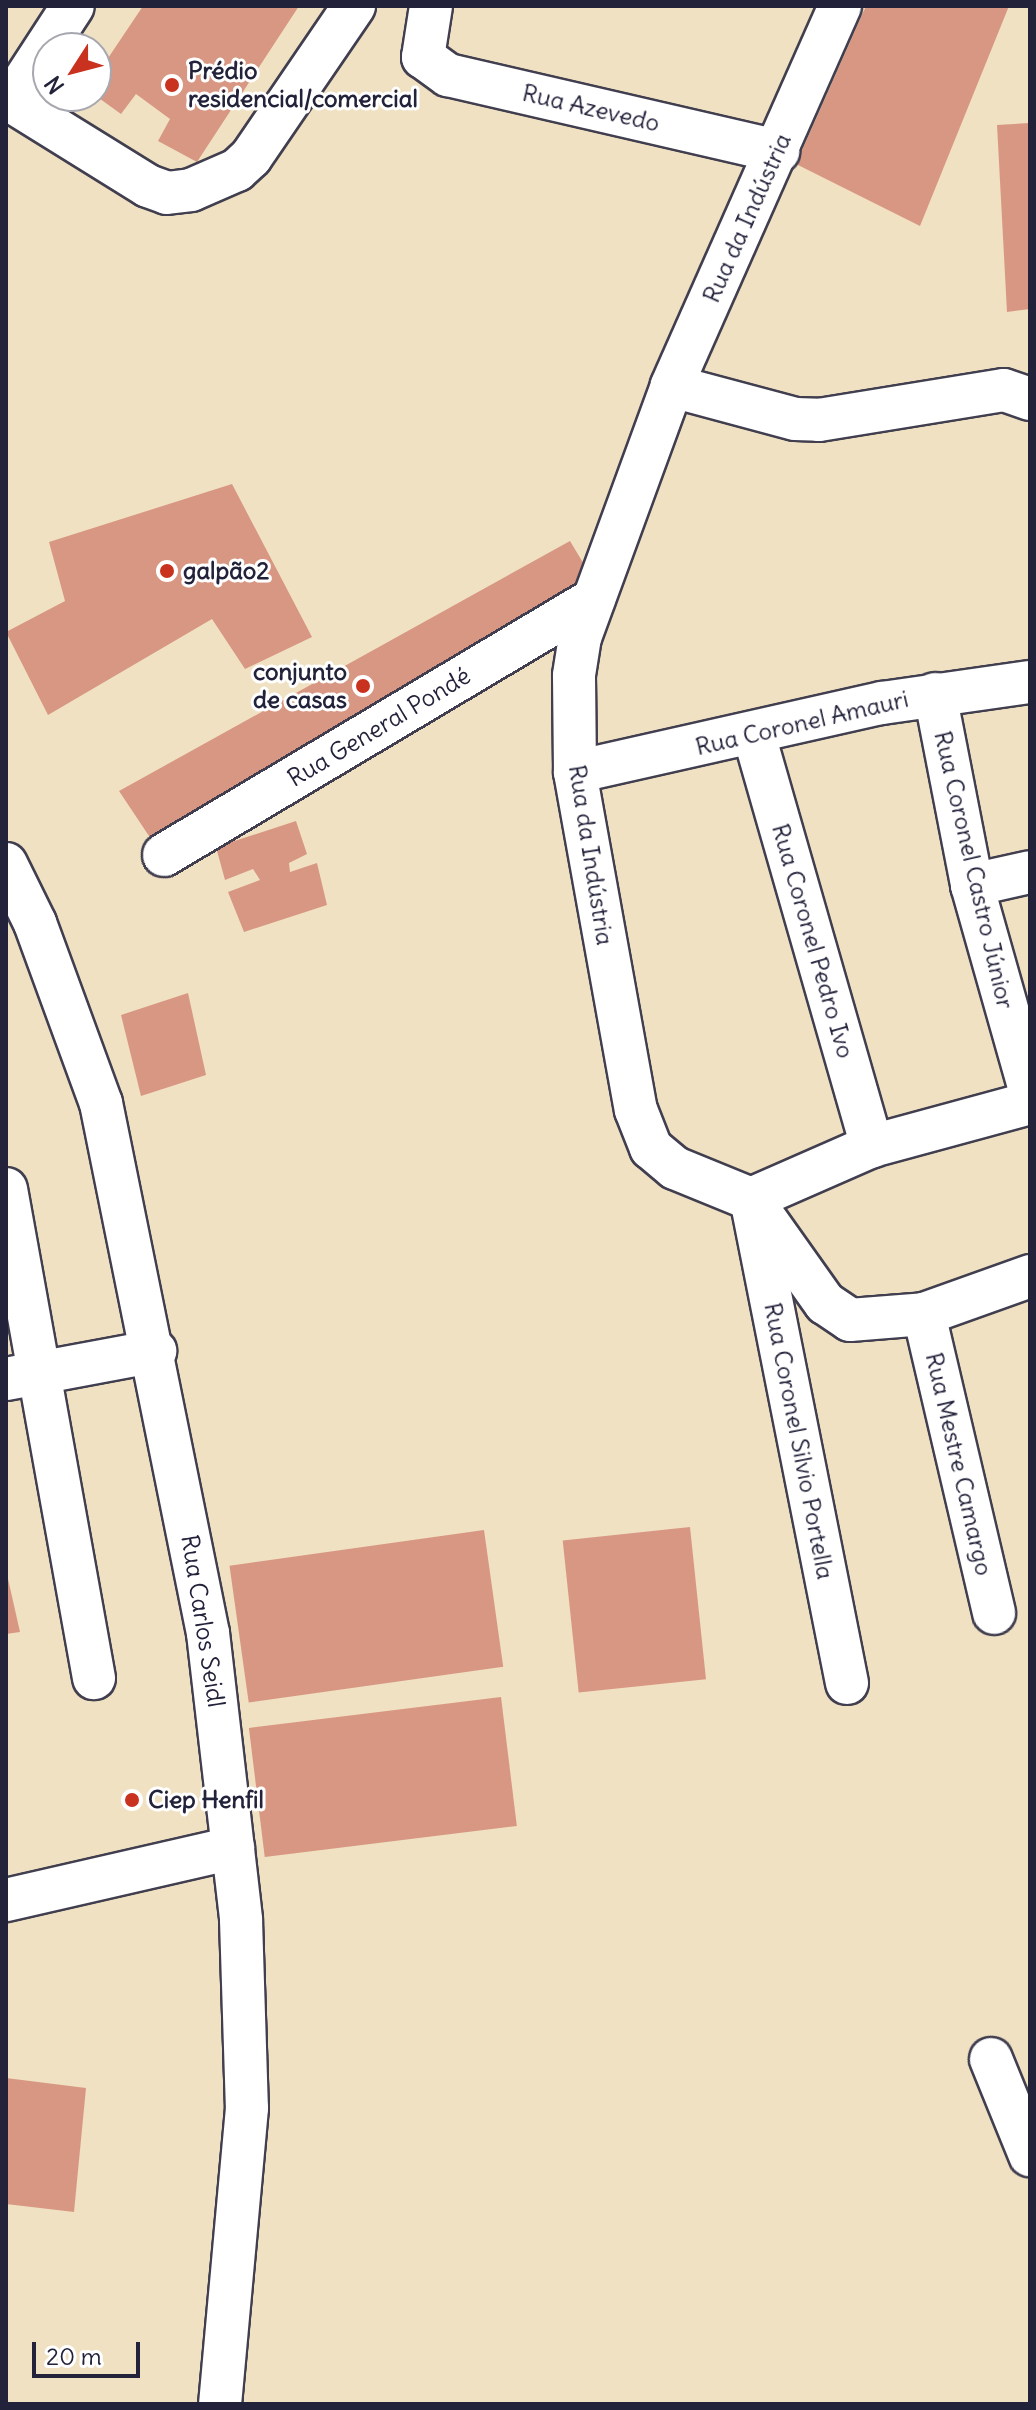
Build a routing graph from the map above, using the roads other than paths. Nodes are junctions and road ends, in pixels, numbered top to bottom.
1 (73, 6) edge
2 (354, 6) edge
3 (840, 6) edge
4 (426, 25) edge
5 (9, 99) edge
6 (778, 151) junction
7 (672, 386) junction
8 (1030, 399) edge
9 (594, 599) junction
10 (1030, 682) edge
11 (935, 694) junction
12 (754, 735) junction
13 (575, 772) junction
14 (164, 855) dead end
15 (6, 864) edge
16 (1030, 872) edge
17 (972, 885) junction
18 (1030, 1090) edge
19 (1030, 1103) edge
20 (872, 1146) junction
21 (6, 1189) edge
22 (751, 1199) junction
23 (1030, 1276) edge
24 (924, 1314) junction
25 (155, 1351) junction
26 (24, 1376) edge
27 (994, 1613) dead end
28 (94, 1678) dead end
29 (847, 1683) dead end
30 (233, 1848) junction
31 (6, 1900) edge
32 (991, 2059) dead end
33 (1030, 2155) edge
34 (220, 2404) edge

1 - 5 street
2 - 5 street
3 - 6 street, Rua da Indústria
4 - 6 street, Rua Azevedo
6 - 7 street, Rua da Indústria
7 - 8 street
7 - 9 street, Rua da Indústria
9 - 13 street, Rua da Indústria
9 - 14 street, Rua General Pondé
10 - 11 street, Rua Coronel Amauri
11 - 12 street, Rua Coronel Amauri
11 - 17 street, Rua Coronel Castro Júnior
12 - 13 street, Rua Coronel Amauri
12 - 20 street, Rua Coronel Pedro Ivo
13 - 22 street, Rua da Indústria
15 - 25 street, Rua Carlos Seidl
16 - 17 street
17 - 18 street, Rua Coronel Castro Júnior
19 - 20 street
20 - 22 street
21 - 26 street
22 - 24 street
22 - 29 street, Rua Coronel Silvio Portella
23 - 24 street
24 - 27 street, Rua Mestre Camargo
25 - 26 street
25 - 30 street, Rua Carlos Seidl
26 - 28 street
30 - 31 street
30 - 34 street, Rua Carlos Seidl
32 - 33 street

